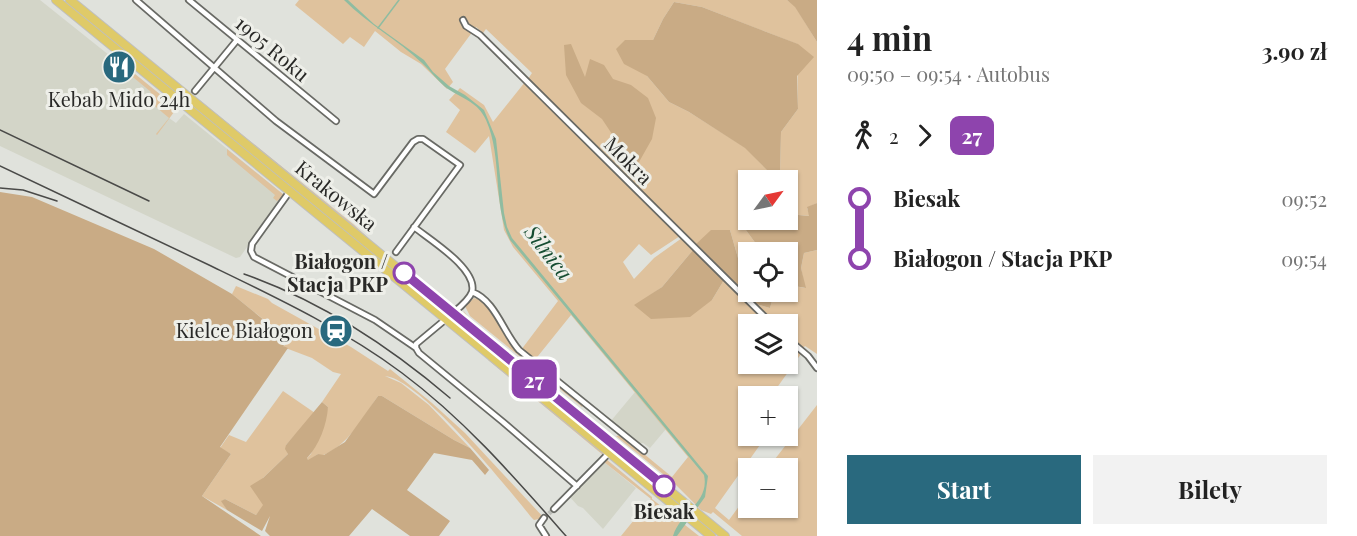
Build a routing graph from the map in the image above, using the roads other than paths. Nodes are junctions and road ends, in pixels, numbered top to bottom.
1 (56, 0) edge
2 (70, 0) edge
3 (136, 0) edge
4 (189, 0) edge
5 (463, 20) dead end
6 (237, 40) junction
7 (214, 68) junction
8 (195, 91) dead end
9 (336, 121) dead end
10 (290, 191) junction
11 (414, 227) junction
12 (396, 252) dead end
13 (472, 292) junction
14 (762, 314) edge
15 (450, 316) junction
16 (416, 348) junction
17 (798, 348) edge
18 (817, 368) edge
19 (618, 430) junction
20 (609, 441) junction
21 (609, 452) junction
22 (644, 452) dead end
23 (577, 486) junction
24 (554, 509) tunnel mouth
25 (686, 509) junction
26 (695, 517) junction
27 (544, 518) dead end
28 (546, 536) edge
29 (711, 536) edge
30 (725, 536) edge

1 - 10 main road, Krakowska
2 - 15 main road, Krakowska
3 - 7 street
4 - 6 street, 1905 Roku
5 - 14 street, Mokra
6 - 7 street
6 - 9 street, 1905 Roku
7 - 8 street
7 - 11 street
10 - 15 main road, Krakowska
10 - 16 street, Krakowska
11 - 12 street
11 - 13 street
13 - 15 street
13 - 19 street
15 - 16 street
15 - 20 main road, Krakowska
15 - 21 main road, Krakowska
16 - 23 street, Krakowska
17 - 18 street
19 - 20 street
19 - 22 street
20 - 25 main road, Krakowska
21 - 23 street
21 - 25 main road, Krakowska
23 - 24 street
25 - 26 main road, Krakowska
26 - 29 main road, Krakowska
26 - 30 main road, Krakowska
27 - 28 street

